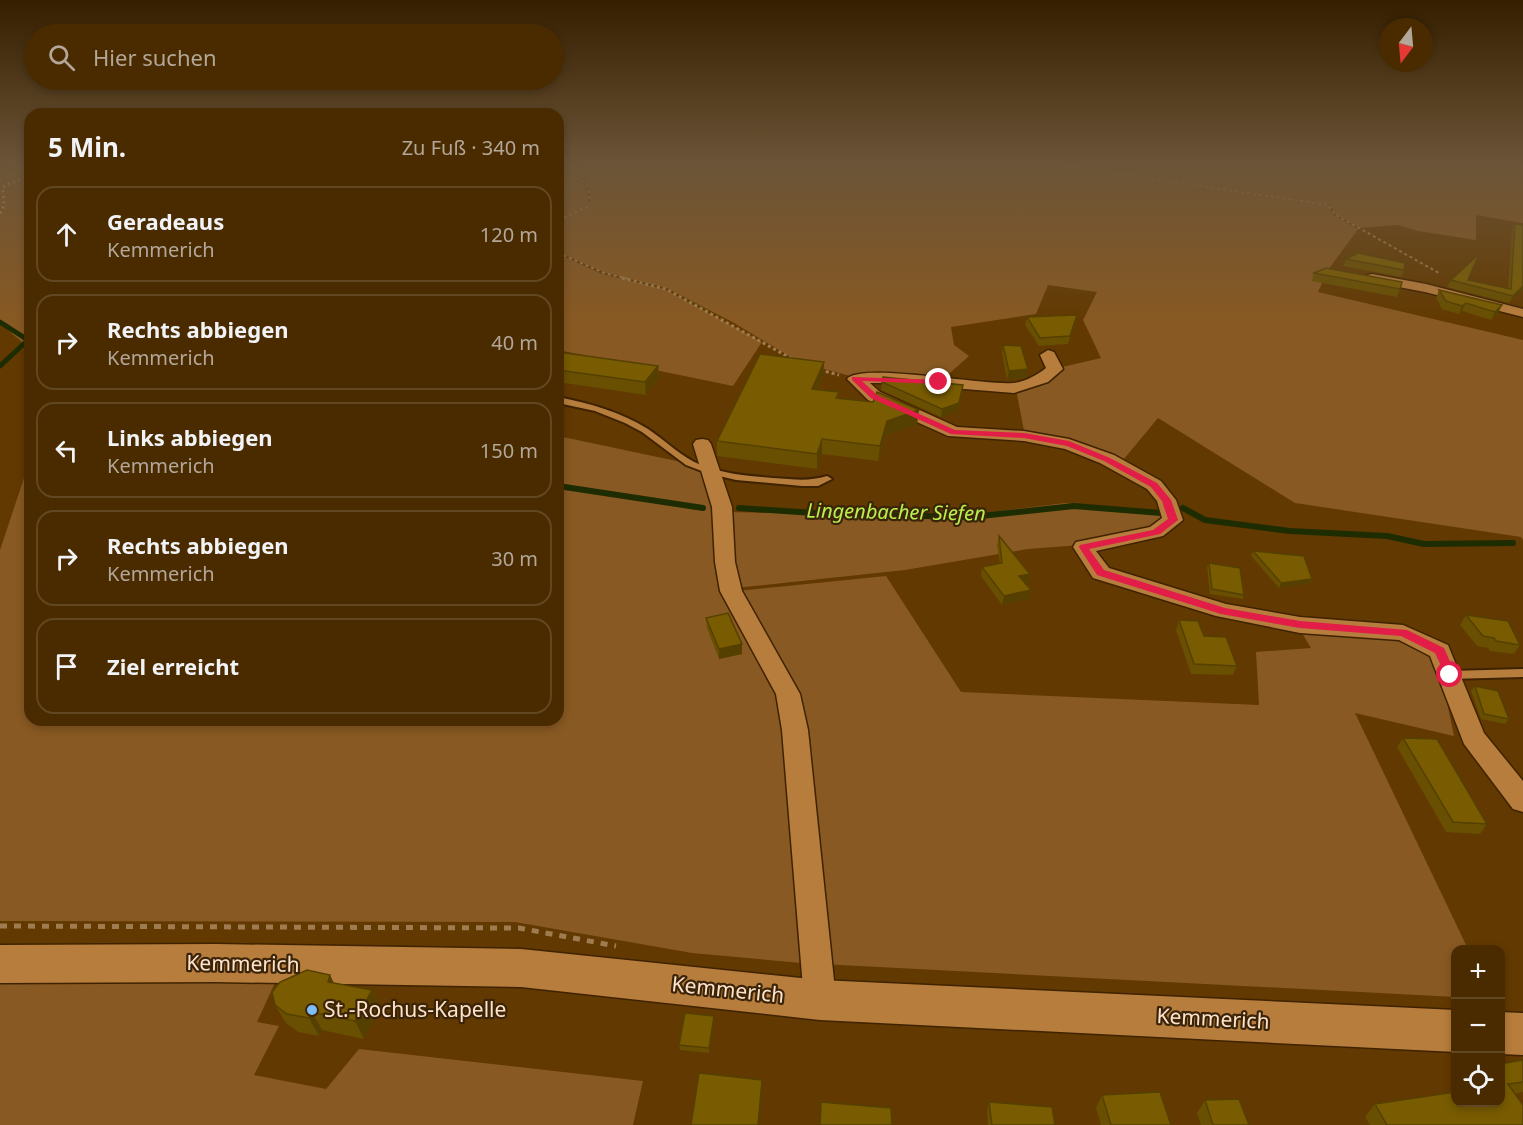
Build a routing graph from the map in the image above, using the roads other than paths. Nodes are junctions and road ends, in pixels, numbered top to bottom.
1 (1438, 273) road end
2 (1360, 276) edge
3 (1426, 288) junction
4 (1523, 313) edge
5 (1048, 354) dead end
6 (564, 401) edge
7 (702, 444) dead end
8 (712, 472) junction
9 (827, 479) dead end
10 (1523, 673) edge
11 (1450, 675) junction
12 (1523, 801) edge
13 (0, 964) edge
14 (820, 1000) junction
15 (1451, 1031) edge
16 (1505, 1033) edge
17 (1523, 1034) edge

1 - 3 street
2 - 3 street
3 - 4 street
5 - 11 street
6 - 8 lane
7 - 8 street
8 - 9 lane
8 - 14 street
10 - 11 lane
11 - 12 street
13 - 14 street, Kemmerich
14 - 15 street, Kemmerich
16 - 17 street

